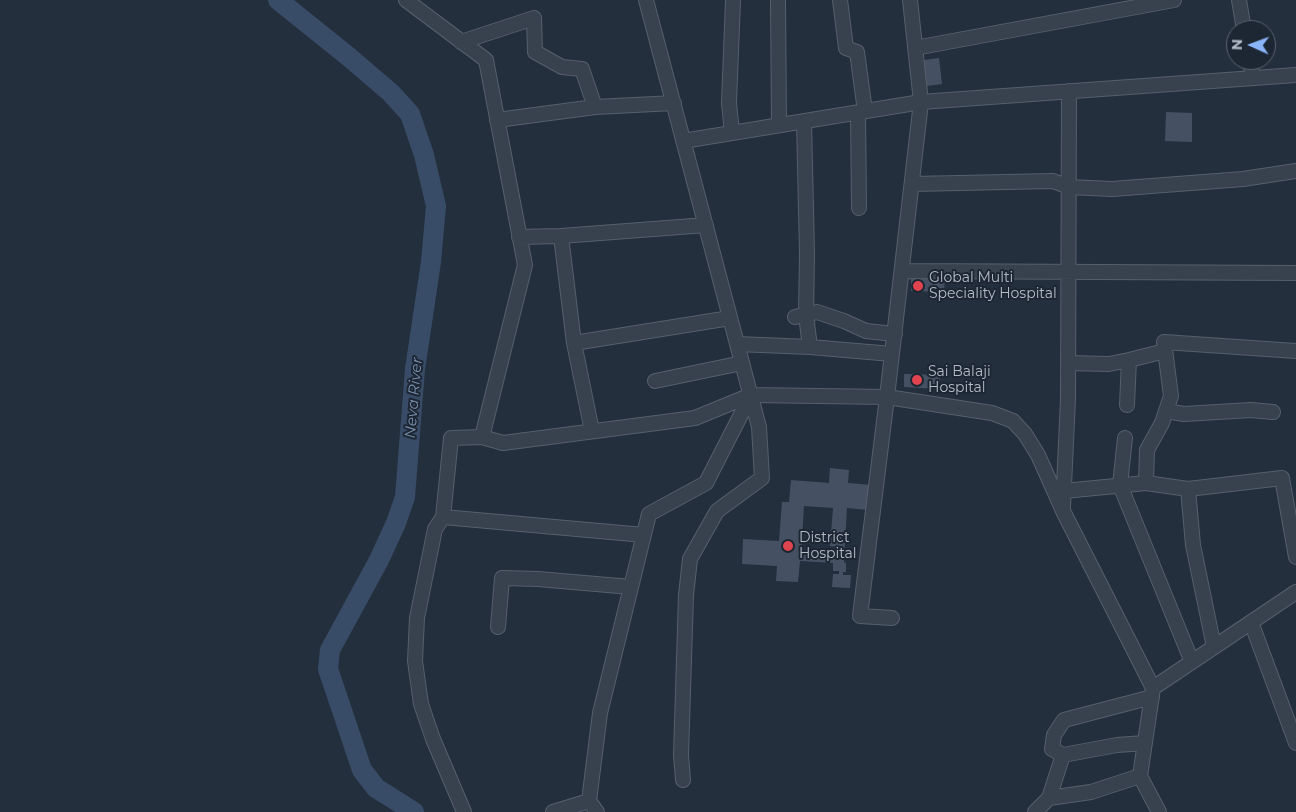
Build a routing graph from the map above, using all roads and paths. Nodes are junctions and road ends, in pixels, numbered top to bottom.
1 (406, 0) edge
2 (646, 0) edge
3 (733, 0) edge
4 (778, 0) edge
5 (840, 0) edge
6 (910, 0) edge
7 (1174, 0) edge
8 (1238, 0) edge
9 (1242, 20) edge
10 (461, 42) junction
11 (915, 48) junction
12 (1252, 70) edge
13 (1296, 75) edge
14 (1253, 78) junction
15 (1070, 91) junction
16 (921, 102) junction
17 (674, 103) junction
18 (595, 107) junction
19 (861, 112) junction
20 (497, 120) junction
21 (804, 121) junction
22 (779, 125) junction
23 (732, 133) junction
24 (684, 141) junction
25 (1296, 171) edge
26 (912, 184) junction
27 (1069, 187) junction
28 (859, 208) dead end
29 (706, 225) junction
30 (561, 236) junction
31 (520, 237) junction
32 (902, 271) junction
33 (1068, 272) junction
34 (1296, 273) edge
35 (800, 316) junction
36 (730, 318) junction
37 (895, 334) junction
38 (574, 343) junction
39 (737, 344) junction
40 (810, 347) junction
41 (1165, 351) junction
42 (1296, 351) edge
43 (892, 354) junction
44 (1129, 360) junction
45 (742, 363) junction
46 (1068, 363) junction
47 (655, 381) dead end
48 (751, 395) junction
49 (887, 397) junction
50 (1128, 405) dead end
51 (1166, 411) junction
52 (1273, 412) dead end
53 (592, 431) junction
54 (482, 437) junction
55 (1124, 438) dead end
56 (1146, 483) junction
57 (1120, 486) junction
58 (1188, 490) junction
59 (1064, 491) junction
60 (1063, 511) junction
61 (444, 517) junction
62 (644, 535) junction
63 (1296, 557) edge
64 (631, 587) junction
65 (1296, 592) edge
66 (892, 618) dead end
67 (1251, 622) junction
68 (498, 627) dead end
69 (1214, 647) junction
70 (1192, 662) junction
71 (1153, 692) junction
72 (1145, 743) junction
73 (1296, 743) edge
74 (1062, 755) junction
75 (1140, 776) junction
76 (683, 780) dead end
77 (1049, 798) junction
78 (593, 806) edge
79 (464, 812) edge
80 (553, 812) edge
81 (1035, 812) edge
82 (1159, 812) edge

1 - 10 street
2 - 17 street
3 - 23 street
4 - 22 street
5 - 19 street
6 - 11 street
7 - 11 street
8 - 9 street
10 - 18 street
10 - 20 street
11 - 16 street
12 - 14 street
13 - 14 street
14 - 15 street
15 - 16 street
15 - 27 street
16 - 19 street
16 - 26 street
17 - 18 street
17 - 24 street
18 - 20 street
19 - 21 street
19 - 28 street
20 - 31 street
21 - 22 street
21 - 35 street
22 - 23 street
23 - 24 street
24 - 29 street
25 - 27 street
26 - 27 street
26 - 32 street
27 - 33 street
29 - 30 street
29 - 36 street
30 - 31 street
30 - 38 street
31 - 54 street
32 - 33 street
32 - 37 street
33 - 34 street
33 - 46 street
35 - 37 street
35 - 40 street
36 - 38 street
36 - 39 street
37 - 43 street
38 - 53 street
39 - 40 street
39 - 45 street
40 - 43 street
41 - 42 street
41 - 44 street
41 - 51 street
43 - 49 street
44 - 46 street
44 - 50 street
45 - 47 street
45 - 48 street
46 - 59 street
48 - 49 street
48 - 53 street
48 - 62 street
48 - 76 street
49 - 60 street
49 - 66 street
51 - 52 street
51 - 56 street
53 - 54 street
54 - 61 street
55 - 57 street
56 - 57 street
56 - 58 street
57 - 59 street
57 - 70 street
58 - 63 street
58 - 69 street
59 - 60 street
60 - 71 street
61 - 62 street
61 - 79 street
62 - 64 street
64 - 68 street
64 - 78 street
65 - 67 street
67 - 69 street
67 - 73 street
69 - 70 street
70 - 71 street
71 - 72 street
71 - 74 street
72 - 74 street
72 - 75 street
74 - 77 street
75 - 77 street
75 - 82 street
77 - 81 street
78 - 80 street

